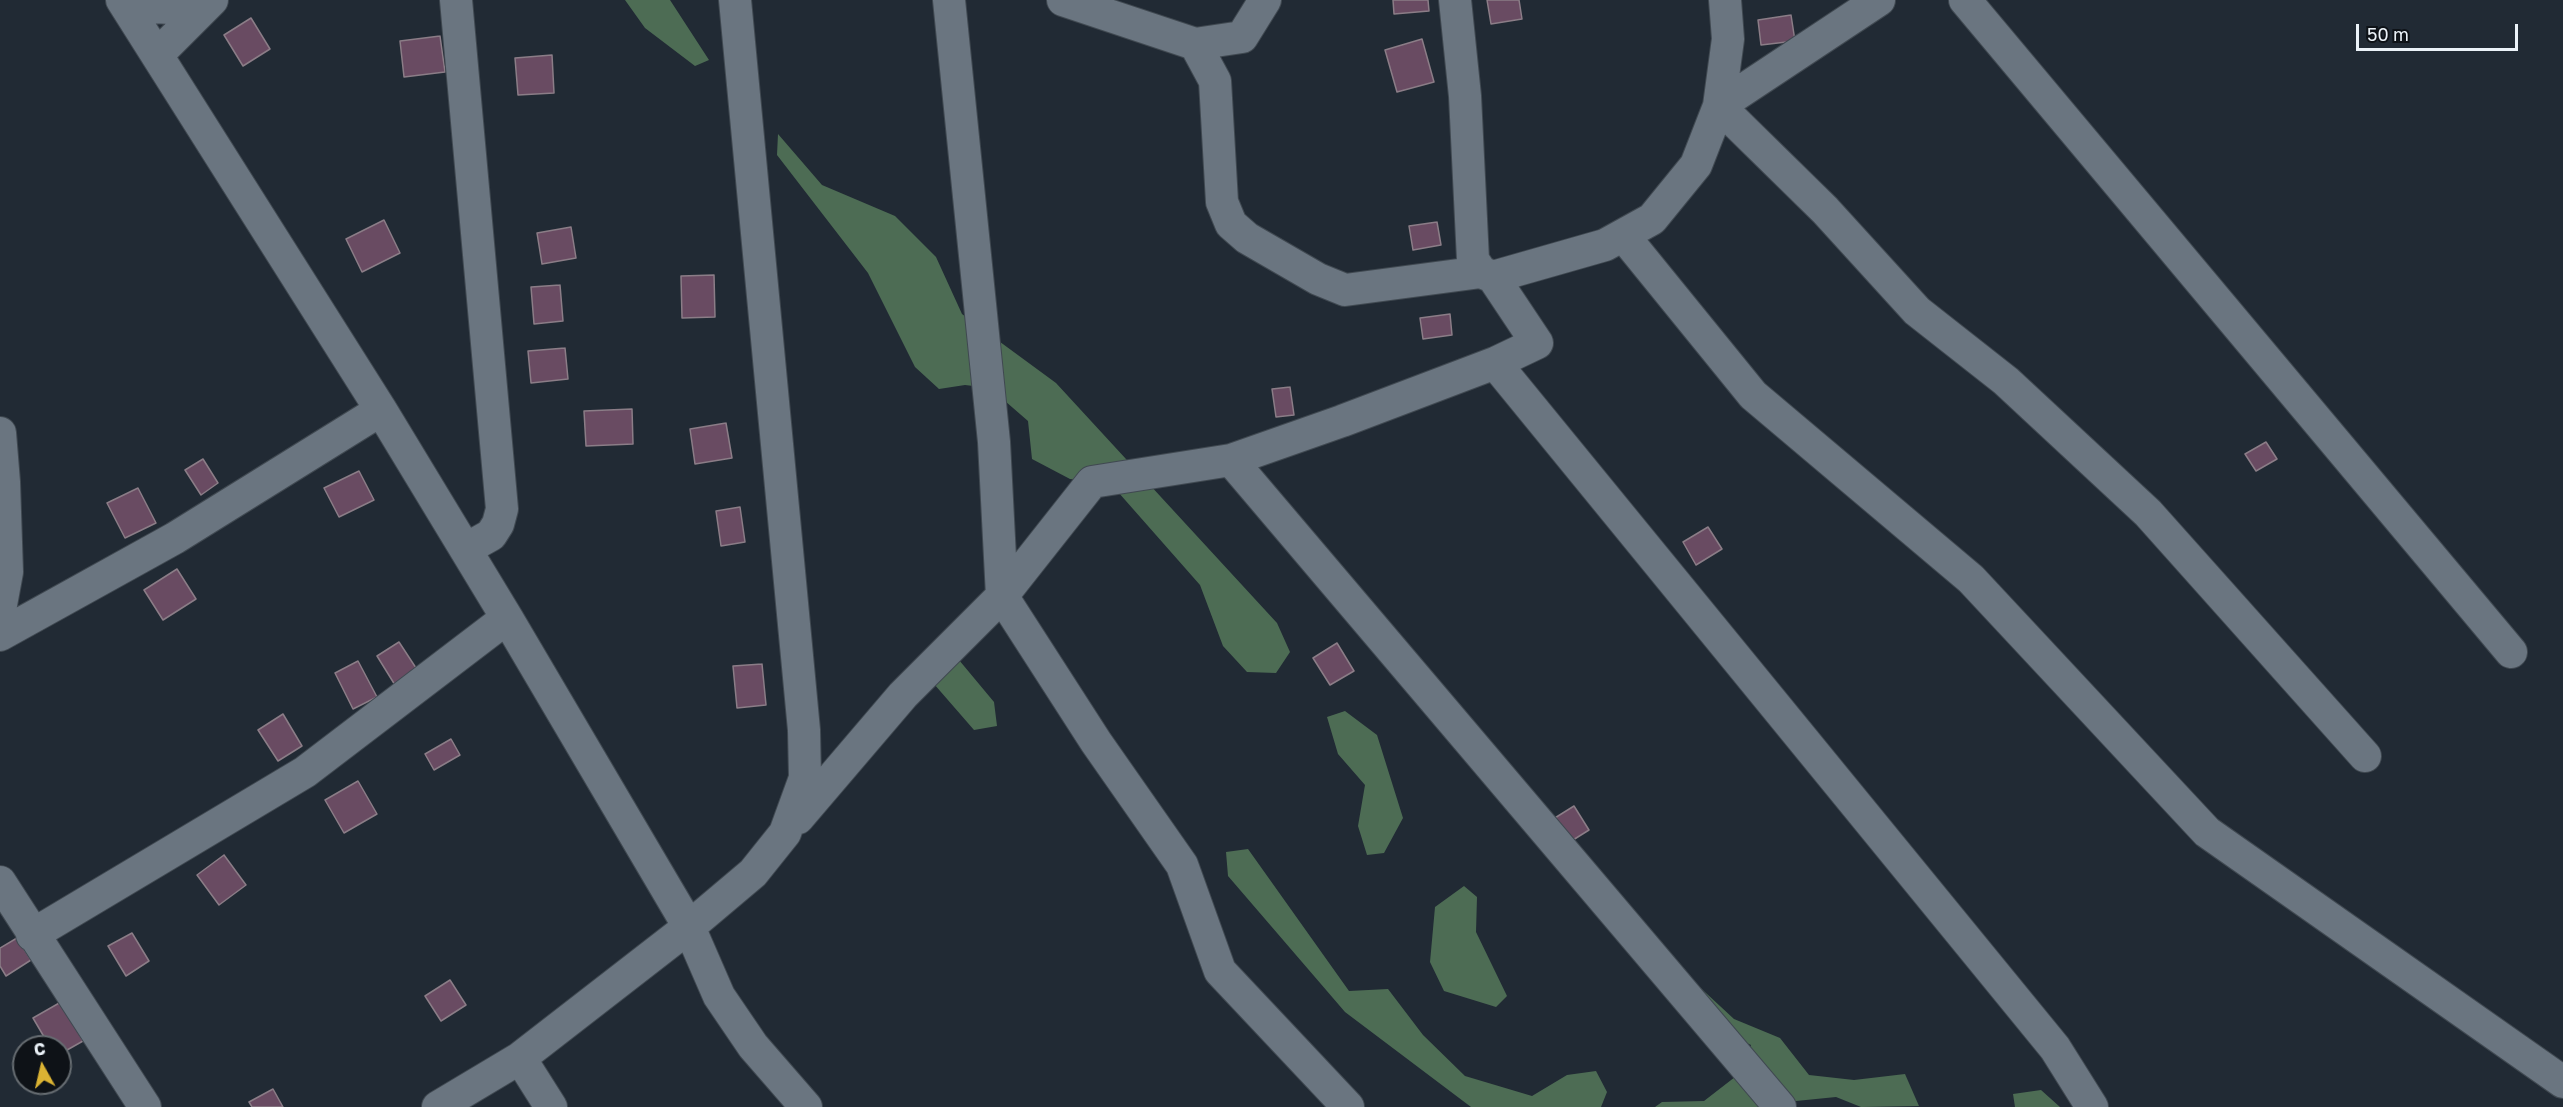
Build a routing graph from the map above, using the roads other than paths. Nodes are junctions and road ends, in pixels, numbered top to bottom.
1 (122, 0) edge
2 (128, 0) edge
3 (210, 0) edge
4 (456, 0) edge
5 (735, 0) edge
6 (949, 0) edge
7 (1063, 0) edge
8 (1264, 0) edge
9 (1455, 0) edge
10 (1725, 0) edge
11 (1879, 0) edge
12 (1965, 0) edge
13 (1195, 44) junction
14 (157, 55) junction
15 (1719, 106) junction
16 (1623, 235) junction
17 (1487, 274) junction
18 (1495, 363) junction
19 (381, 410) junction
20 (0, 433) edge
21 (1231, 460) junction
22 (466, 549) junction
23 (7, 572) junction
24 (1002, 596) junction
25 (56, 604) junction
26 (0, 610) edge
27 (507, 618) junction
28 (0, 635) edge
29 (2511, 652) dead end
30 (2365, 756) dead end
31 (785, 833) junction
32 (0, 882) edge
33 (689, 927) junction
34 (32, 935) junction
35 (520, 1058) junction
36 (2563, 1082) edge
37 (145, 1107) edge
38 (438, 1107) edge
39 (551, 1107) edge
40 (806, 1107) edge
41 (1348, 1107) edge
42 (1780, 1107) edge
43 (2091, 1107) edge

1 - 14 street
2 - 3 street
3 - 14 street
4 - 22 street
5 - 31 street
6 - 24 street
7 - 13 street
8 - 13 street
9 - 17 street
10 - 15 street
11 - 15 street
12 - 29 street
13 - 17 street
14 - 19 street
15 - 16 street
15 - 30 street
16 - 17 street
16 - 36 street
17 - 18 street
18 - 21 street
18 - 43 street
19 - 22 street
19 - 25 street
20 - 23 street
21 - 24 street
21 - 42 street
22 - 27 street
23 - 25 street
23 - 26 street
24 - 31 street
24 - 41 street
25 - 28 street
27 - 33 street
27 - 34 street
31 - 33 street
32 - 34 street
33 - 35 street
33 - 40 street
34 - 37 street
35 - 38 street
35 - 39 street

